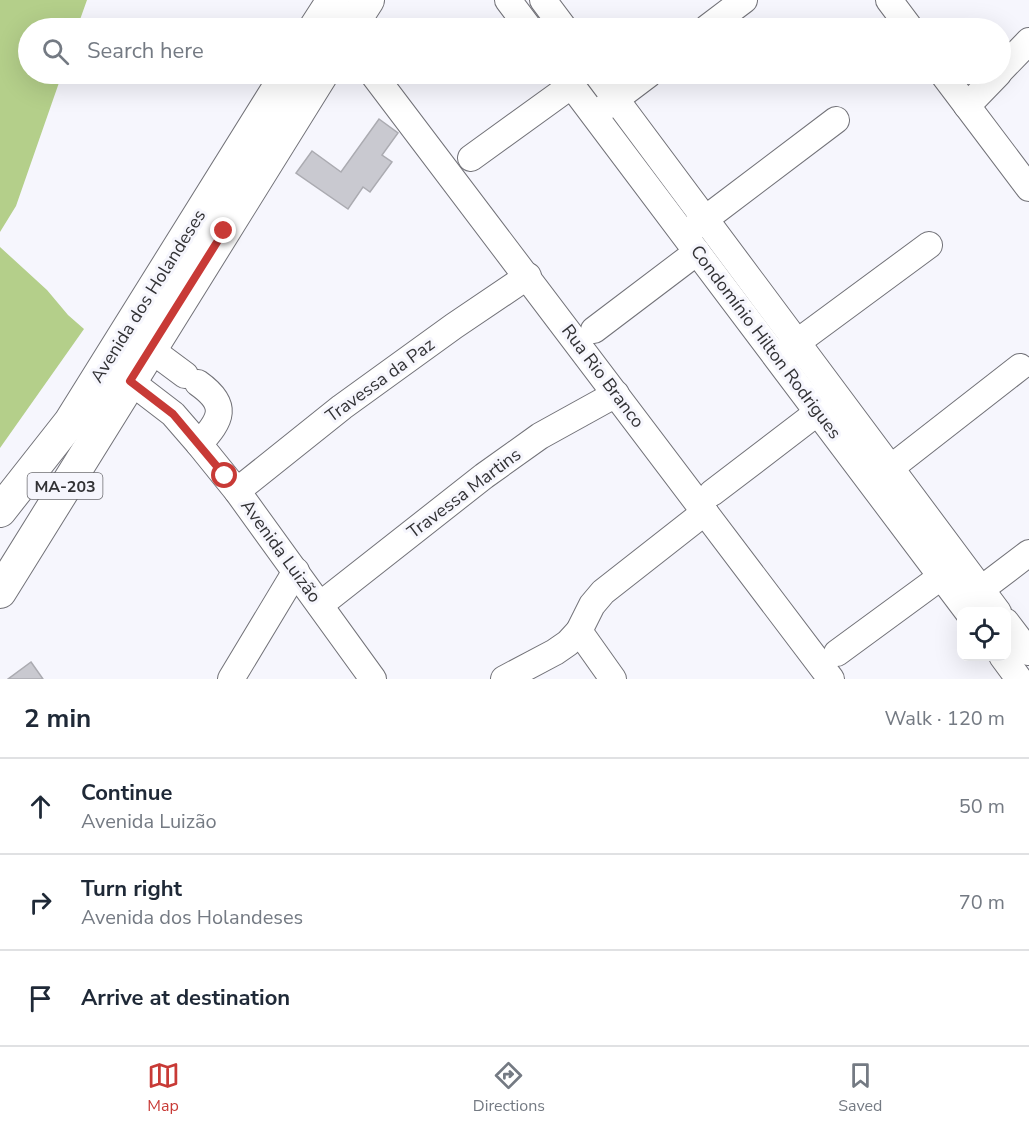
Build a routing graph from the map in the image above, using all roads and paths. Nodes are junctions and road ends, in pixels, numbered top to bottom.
1 (333, 0) edge
2 (368, 0) edge
3 (507, 0) edge
4 (543, 0) edge
5 (744, 0) edge
6 (889, 0) edge
7 (321, 18) edge
8 (356, 18) edge
9 (521, 18) edge
10 (556, 18) edge
11 (720, 18) edge
12 (902, 18) edge
13 (1029, 40) edge
14 (1011, 59) edge
15 (281, 84) edge
16 (316, 84) edge
17 (381, 84) edge
18 (561, 84) edge
19 (571, 84) edge
20 (605, 84) edge
21 (636, 84) edge
22 (950, 84) edge
23 (988, 84) edge
24 (616, 99) junction
25 (967, 106) junction
26 (594, 115) junction
27 (836, 120) dead end
28 (471, 158) dead end
29 (1029, 188) edge
30 (706, 219) junction
31 (691, 243) junction
32 (929, 245) dead end
33 (528, 276) junction
34 (594, 330) dead end
35 (797, 342) junction
36 (150, 350) junction
37 (777, 357) junction
38 (1020, 367) dead end
39 (130, 381) junction
40 (616, 394) junction
41 (818, 412) junction
42 (199, 444) junction
43 (881, 475) junction
44 (237, 491) junction
45 (709, 502) junction
46 (0, 511) edge
47 (1029, 553) edge
48 (296, 571) junction
49 (942, 576) junction
50 (0, 592) edge
51 (971, 601) edge
52 (320, 605) junction
53 (986, 607) edge
54 (1011, 629) edge
55 (579, 631) junction
56 (1029, 652) edge
57 (837, 653) dead end
58 (1005, 661) edge
59 (231, 679) edge
60 (373, 679) edge
61 (504, 679) edge
62 (613, 679) edge
63 (831, 679) edge
64 (1019, 679) edge

1 - 7 main road
2 - 8 main road
3 - 9 street
4 - 10 street
5 - 11 street
6 - 12 street
13 - 14 street
15 - 46 main road, Avenida dos Holandeses / MA-203
16 - 36 main road, Avenida dos Holandeses / MA-203
17 - 33 street, Rua Rio Branco
18 - 28 street
19 - 26 street, Condomínio Hilton Rodrigues
20 - 24 street, Condomínio Hilton Rodrigues
21 - 24 street
22 - 25 street
23 - 25 street
24 - 26 street
24 - 30 street, Condomínio Hilton Rodrigues
25 - 29 street
26 - 31 street, Condomínio Hilton Rodrigues
27 - 30 street
30 - 31 street
30 - 35 street, Condomínio Hilton Rodrigues
31 - 34 street
31 - 37 street, Condomínio Hilton Rodrigues
32 - 35 street
33 - 40 street, Rua Rio Branco
33 - 44 street, Travessa da Paz
35 - 37 street
35 - 43 street, Condomínio Hilton Rodrigues
36 - 39 main road, Avenida dos Holandeses / MA-203
36 - 42 street
37 - 41 street, Condomínio Hilton Rodrigues
38 - 43 street
39 - 42 street, Avenida Luizão
39 - 50 main road, Avenida dos Holandeses / MA-203
40 - 45 street, Rua Rio Branco
40 - 52 street, Travessa Martins
41 - 43 street, Condomínio Hilton Rodrigues
41 - 45 street
42 - 44 street, Avenida Luizão
43 - 49 street, Condomínio Hilton Rodrigues
43 - 51 street, Condomínio Hilton Rodrigues
44 - 48 street, Avenida Luizão
45 - 55 street
45 - 63 street, Rua Rio Branco
47 - 51 street
48 - 52 street, Avenida Luizão
48 - 59 street
49 - 51 street, Condomínio Hilton Rodrigues
49 - 57 street
51 - 53 street, Condomínio Hilton Rodrigues
52 - 60 street, Avenida Luizão
54 - 56 street
55 - 61 street
55 - 62 street
58 - 64 street

